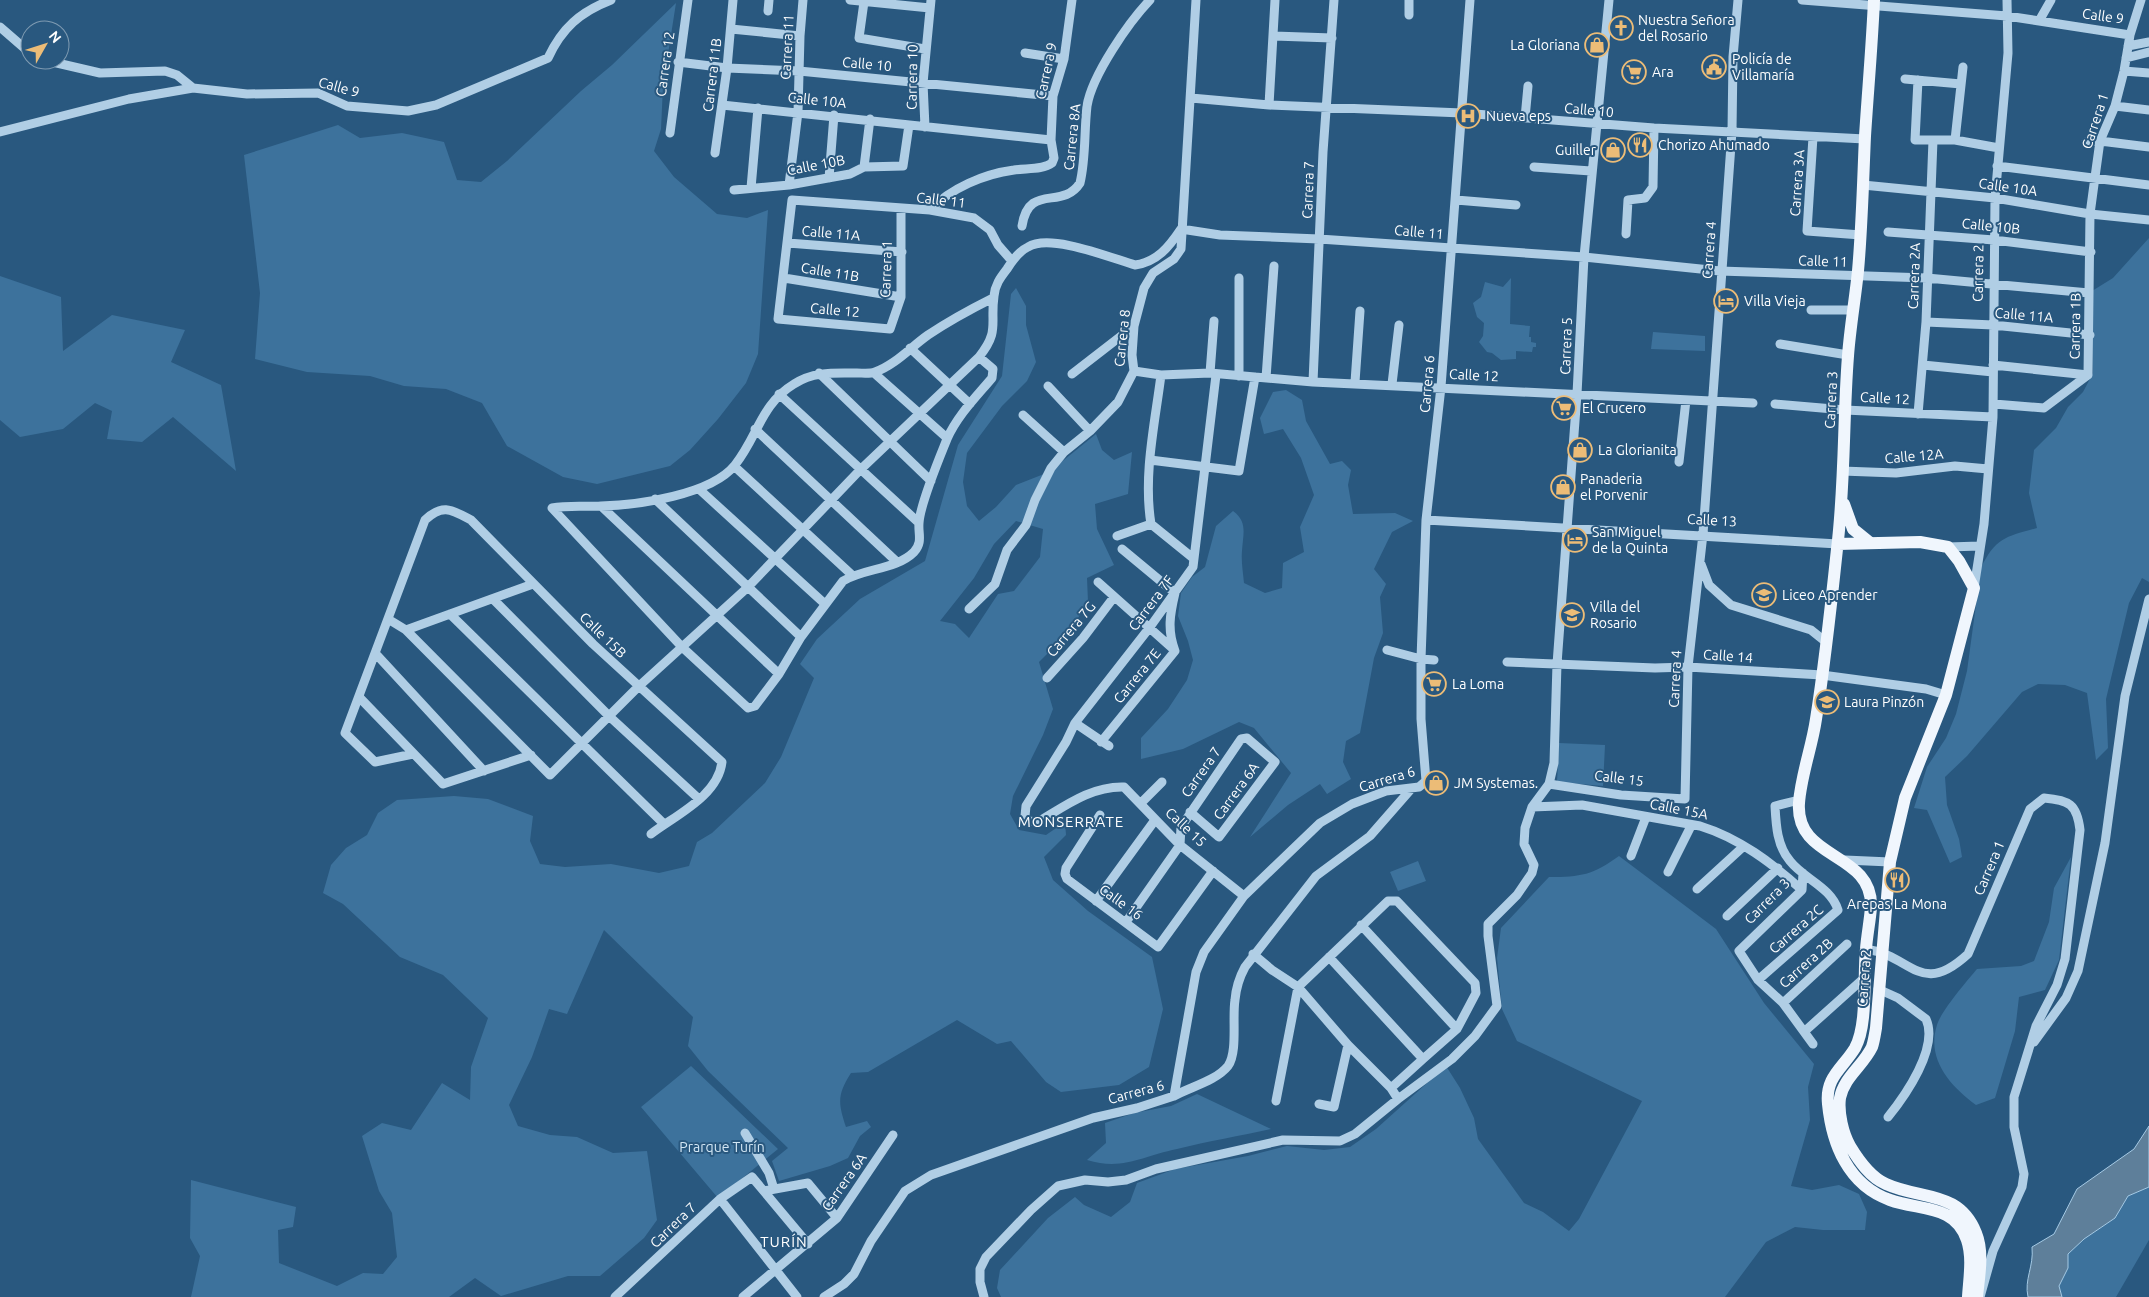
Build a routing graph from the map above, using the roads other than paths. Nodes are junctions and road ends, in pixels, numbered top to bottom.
1 (611, 0) edge
2 (688, 0) edge
3 (733, 0) edge
4 (769, 0) edge
5 (803, 0) edge
6 (850, 0) edge
7 (1072, 0) edge
8 (1150, 0) edge
9 (1196, 0) edge
10 (1275, 0) edge
11 (1334, 0) edge
12 (1409, 0) edge
13 (1470, 0) edge
14 (1609, 0) edge
15 (1738, 0) edge
16 (1802, 0) edge
17 (2007, 0) edge
18 (2051, 0) edge
19 (2141, 0) edge
20 (864, 2) junction
21 (1874, 3) edge
22 (931, 4) edge
23 (768, 10) dead end
24 (1409, 14) dead end
25 (2007, 16) junction
26 (2039, 21) junction
27 (0, 27) edge
28 (731, 29) junction
29 (2130, 34) junction
30 (800, 36) junction
31 (1274, 36) junction
32 (1332, 38) junction
33 (2149, 42) edge
34 (20, 44) edge
35 (2128, 46) junction
36 (925, 49) junction
37 (1025, 52) dead end
38 (2149, 52) edge
39 (2126, 58) junction
40 (1064, 59) junction
41 (678, 62) junction
42 (70, 66) edge
43 (1963, 67) dead end
44 (727, 68) junction
45 (2124, 71) junction
46 (798, 72) junction
47 (2149, 74) edge
48 (1905, 79) dead end
49 (1918, 80) junction
50 (923, 83) junction
51 (1960, 84) junction
52 (1528, 86) dead end
53 (193, 88) junction
54 (1053, 96) junction
55 (1191, 98) junction
56 (722, 105) junction
57 (1269, 105) junction
58 (2115, 106) junction
59 (758, 108) junction
60 (1326, 108) junction
61 (2149, 110) edge
62 (798, 112) junction
63 (1462, 113) junction
64 (834, 115) junction
65 (1525, 118) junction
66 (870, 119) junction
67 (1596, 124) junction
68 (909, 125) junction
69 (925, 127) junction
70 (1654, 128) junction
71 (1732, 131) junction
72 (0, 132) edge
73 (670, 133) dead end
74 (1813, 137) junction
75 (1865, 139) junction
76 (1051, 140) junction
77 (1933, 140) junction
78 (1955, 140) junction
79 (2100, 141) junction
80 (2086, 142) dead end
81 (2149, 146) edge
82 (1998, 148) junction
83 (715, 153) dead end
84 (903, 166) joint
85 (1997, 166) junction
86 (864, 167) junction
87 (1534, 167) dead end
88 (1592, 170) junction
89 (2095, 177) junction
90 (828, 178) junction
91 (789, 185) junction
92 (1863, 185) junction
93 (2149, 185) edge
94 (751, 188) junction
95 (734, 190) dead end
96 (1930, 191) junction
97 (1994, 198) junction
98 (1456, 200) junction
99 (1516, 205) dead end
100 (901, 209) junction
101 (930, 210) junction
102 (2090, 214) junction
103 (2149, 220) edge
104 (1022, 226) dead end
105 (1181, 229) junction
106 (1888, 232) dead end
107 (1626, 234) dead end
108 (1929, 234) junction
109 (1860, 235) junction
110 (1319, 239) junction
111 (1994, 240) junction
112 (788, 243) junction
113 (1452, 249) junction
114 (902, 252) junction
115 (2091, 252) junction
116 (1584, 257) junction
117 (1012, 261) junction
118 (1274, 266) dead end
119 (1720, 271) junction
120 (1857, 276) junction
121 (784, 278) junction
122 (1239, 278) dead end
123 (1927, 278) junction
124 (1993, 282) junction
125 (2089, 293) junction
126 (902, 297) junction
127 (993, 298) junction
128 (1811, 310) dead end
129 (1852, 310) junction
130 (1360, 311) dead end
131 (1214, 321) dead end
132 (1926, 322) junction
133 (1399, 325) dead end
134 (1993, 325) junction
135 (1134, 326) junction
136 (890, 329) joint
137 (2090, 334) junction
138 (1780, 344) dead end
139 (910, 348) junction
140 (1848, 356) junction
141 (979, 357) junction
142 (1923, 365) junction
143 (1993, 368) junction
144 (1134, 371) junction
145 (819, 373) junction
146 (874, 373) junction
147 (1072, 374) dead end
148 (1213, 374) junction
149 (1161, 375) junction
150 (2088, 375) junction
151 (1239, 376) junction
152 (1255, 377) junction
153 (1266, 378) junction
154 (1313, 382) junction
155 (1355, 382) junction
156 (1392, 384) junction
157 (949, 385) junction
158 (1048, 386) dead end
159 (1441, 387) junction
160 (779, 394) junction
161 (1578, 394) junction
162 (1686, 400) junction
163 (1713, 402) junction
164 (1753, 403) dead end
165 (970, 404) junction
166 (1775, 404) dead end
167 (1994, 404) junction
168 (1845, 410) junction
169 (918, 413) junction
170 (1918, 414) junction
171 (1022, 415) dead end
172 (1993, 417) junction
173 (755, 429) junction
174 (1090, 431) junction
175 (947, 438) junction
176 (890, 441) junction
177 (1064, 452) junction
178 (1150, 460) junction
179 (1679, 462) dead end
180 (734, 466) junction
181 (1204, 466) junction
182 (1988, 469) junction
183 (860, 470) junction
184 (1842, 471) junction
185 (931, 481) junction
186 (700, 490) junction
187 (1841, 496) junction
188 (655, 500) junction
189 (831, 500) junction
190 (601, 506) junction
191 (1426, 520) junction
192 (919, 523) junction
193 (1150, 524) junction
194 (803, 529) junction
195 (1568, 529) junction
196 (1703, 534) junction
197 (1116, 536) dead end
198 (1870, 542) junction
199 (1838, 544) junction
200 (1980, 546) junction
201 (1948, 547) junction
202 (1122, 549) dead end
203 (1193, 558) junction
204 (775, 559) junction
205 (1700, 561) junction
206 (897, 562) junction
207 (852, 575) junction
208 (1098, 582) dead end
209 (533, 584) junction
210 (747, 588) junction
211 (1974, 588) junction
212 (1175, 593) junction
213 (1114, 597) junction
214 (493, 599) junction
215 (2149, 599) edge
216 (825, 604) junction
217 (969, 609) dead end
218 (450, 614) junction
219 (717, 614) junction
220 (388, 619) junction
221 (1150, 626) junction
222 (406, 630) junction
223 (801, 638) junction
224 (1826, 642) junction
225 (682, 647) junction
226 (1387, 650) dead end
227 (1175, 651) junction
228 (375, 653) junction
229 (1421, 660) junction
230 (1434, 660) dead end
231 (1507, 662) dead end
232 (1557, 664) junction
233 (1688, 667) junction
234 (779, 674) junction
235 (1822, 675) junction
236 (1047, 678) dead end
237 (638, 687) junction
238 (1946, 694) junction
239 (358, 697) junction
240 (610, 717) junction
241 (1074, 723) junction
242 (582, 745) junction
243 (414, 754) junction
244 (530, 755) junction
245 (1275, 762) joint
246 (484, 770) junction
247 (1162, 782) dead end
248 (1549, 784) junction
249 (1107, 787) joint
250 (1412, 788) junction
251 (699, 799) junction
252 (1685, 799) joint
253 (1799, 800) junction
254 (1141, 803) junction
255 (1532, 806) junction
256 (1190, 812) junction
257 (1100, 815) dead end
258 (1646, 817) junction
259 (1155, 820) junction
260 (664, 824) junction
261 (1691, 826) junction
262 (651, 834) dead end
263 (1180, 845) junction
264 (1744, 846) junction
265 (1631, 856) dead end
266 (1845, 860) junction
267 (1890, 862) junction
268 (1778, 868) junction
269 (1213, 871) junction
270 (1668, 872) dead end
271 (1803, 873) junction
272 (1697, 889) dead end
273 (1802, 890) junction
274 (1244, 896) junction
275 (1096, 902) junction
276 (1727, 916) dead end
277 (1126, 922) junction
278 (1361, 925) junction
279 (1847, 944) dead end
280 (1866, 948) junction
281 (1881, 951) junction
282 (1253, 954) junction
283 (1330, 956) junction
284 (1863, 979) junction
285 (1758, 980) junction
286 (1298, 987) junction
287 (1878, 989) junction
288 (1783, 1003) junction
289 (1457, 1029) junction
290 (1805, 1031) junction
291 (1813, 1044) dead end
292 (2032, 1044) junction
293 (1348, 1045) junction
294 (1423, 1059) junction
295 (1391, 1088) junction
296 (1174, 1096) junction
297 (1398, 1098) junction
298 (1276, 1101) dead end
299 (1319, 1104) dead end
300 (1888, 1118) dead end
301 (745, 1133) dead end
302 (892, 1135) dead end
303 (774, 1189) junction
304 (764, 1191) junction
305 (720, 1199) junction
306 (837, 1218) junction
307 (808, 1244) junction
308 (775, 1269) junction
309 (615, 1297) edge
310 (742, 1297) edge
311 (797, 1297) edge
312 (824, 1297) edge
313 (984, 1297) edge
314 (1968, 1297) edge
315 (1979, 1297) edge

1 - 53 street, Calle 9
2 - 41 street, Carrera 12
3 - 28 street, Carrera 11B
4 - 23 street
5 - 30 street, Carrera 11
6 - 20 street
7 - 40 street, Carrera 9
8 - 104 street, Carrera 8A
9 - 55 street, Carrera 8
10 - 31 street
11 - 32 street, Carrera 7
12 - 24 street
13 - 63 street, Carrera 6
14 - 67 street, Carrera 5
15 - 71 street, Carrera 4
16 - 21 street, Calle 9
17 - 25 street, Carrera 2
18 - 26 street
19 - 29 street, Carrera 1
20 - 22 street
20 - 36 street
21 - 25 street, Calle 9
21 - 75 main road, Carrera 3
22 - 36 street, Carrera 10
25 - 26 street, Calle 9
25 - 82 street, Carrera 2
26 - 29 street, Calle 9
27 - 34 street
28 - 30 street
28 - 44 street, Carrera 11B
29 - 35 street, Carrera 1
30 - 46 street, Carrera 11
31 - 32 street
31 - 57 street
32 - 60 street, Carrera 7
33 - 35 street, Calle 9
35 - 39 street, Carrera 1
36 - 50 street, Carrera 10
37 - 40 street
38 - 39 street
39 - 45 street, Carrera 1
40 - 54 street, Carrera 9
41 - 44 street, Calle 10
41 - 73 street, Carrera 12
42 - 53 street
43 - 51 street
44 - 46 street, Calle 10
44 - 56 street, Carrera 11B
45 - 47 street
45 - 58 street, Carrera 1
46 - 50 street, Calle 10
46 - 62 street, Carrera 11
48 - 49 street
49 - 51 street
49 - 77 street
50 - 54 street, Calle 10
50 - 69 street, Carrera 10
51 - 78 street
52 - 65 street
53 - 72 street, Calle 9
54 - 76 street, Carrera 9
55 - 57 street, Calle 10
55 - 105 street, Carrera 8
56 - 59 street, Calle 10A
56 - 83 street, Carrera 11B
57 - 60 street, Calle 10
58 - 61 street
58 - 79 street, Carrera 1
59 - 62 street, Calle 10A
59 - 94 street
60 - 63 street, Calle 10
60 - 110 street, Carrera 7
62 - 64 street, Calle 10A
62 - 91 street, Carrera 11
63 - 65 street, Calle 10
63 - 98 street, Carrera 6
64 - 66 street, Calle 10A
64 - 90 street
65 - 67 street, Calle 10
66 - 68 street, Calle 10A
66 - 86 street
67 - 70 street, Calle 10
67 - 88 street, Carrera 5
68 - 69 street, Carrera 10
68 - 84 street, Carrera 10
69 - 76 street
70 - 71 street, Calle 10
70 - 107 street
71 - 74 street, Calle 10
71 - 119 street, Carrera 4
74 - 75 street, Calle 10
74 - 109 street, Carrera 3A
75 - 92 main road, Carrera 3
76 - 101 street, Carrera 9
77 - 78 street
77 - 96 street, Carrera 2A
78 - 82 street
79 - 80 street
79 - 81 street
79 - 89 street, Carrera 1
82 - 85 street, Carrera 2
84 - 86 street, Calle 10B
85 - 89 street
85 - 97 street, Carrera 2
86 - 90 street, Calle 10B
87 - 88 street
88 - 116 street, Carrera 5
89 - 93 street
89 - 102 street, Carrera 1
90 - 91 street, Calle 10B
91 - 94 street, Calle 10B
92 - 96 street, Calle 10A
92 - 109 main road, Carrera 3
94 - 95 street, Calle 10B
96 - 97 street, Calle 10A
96 - 108 street, Carrera 2A
97 - 102 street, Calle 10A
97 - 111 street, Carrera 2
98 - 99 street
98 - 113 street, Carrera 6
100 - 101 street, Calle 11
100 - 112 street, Calle 11
100 - 114 street, Carrera 1
101 - 117 street, Calle 11
102 - 103 street, Calle 10A
102 - 115 street, Carrera 1
105 - 110 street, Calle 11
105 - 117 street
105 - 135 street, Carrera 8
106 - 108 street, Calle 10B
108 - 111 street, Calle 10B
108 - 123 street, Carrera 2A
109 - 120 main road, Carrera 3
110 - 113 street, Calle 11
110 - 154 street, Carrera 7
111 - 115 street, Calle 10B
111 - 124 street, Carrera 2
112 - 114 street, Calle 11A
112 - 121 street
113 - 116 street, Calle 11
113 - 159 street, Carrera 6
114 - 126 street, Carrera 1
115 - 125 street, Carrera 1B
116 - 119 street, Calle 11
116 - 161 street, Carrera 5
117 - 127 street
118 - 153 street
119 - 120 street, Calle 11
119 - 163 street, Carrera 4
120 - 123 street, Calle 11
120 - 129 main road, Carrera 3
121 - 126 street, Calle 11B
121 - 136 street, Calle 12
122 - 151 street
123 - 124 street, Calle 11
123 - 132 street, Carrera 2A
124 - 125 street, Calle 11
124 - 134 street, Carrera 2
125 - 137 street, Carrera 1B
126 - 136 street, Carrera 1
127 - 139 street
127 - 141 street
128 - 129 street
129 - 140 main road, Carrera 3
130 - 155 street
131 - 148 street, Carrera 7F
132 - 134 street, Calle 11A
132 - 142 street, Carrera 2A
133 - 156 street
134 - 137 street, Calle 11A
134 - 143 street, Carrera 2
135 - 144 street, Carrera 8
135 - 147 street
137 - 150 street, Carrera 1B
138 - 140 street
139 - 146 street
139 - 157 street
140 - 168 main road, Carrera 3
141 - 157 street
141 - 165 street
142 - 143 street
142 - 170 street, Carrera 2A
143 - 150 street
143 - 167 street, Carrera 2
144 - 149 street, Calle 12
144 - 174 street, Carrera 8
145 - 146 street
145 - 160 street
145 - 176 street
146 - 169 street
148 - 149 street, Calle 12
148 - 151 street, Calle 12
148 - 181 street, Carrera 7F
149 - 178 street
150 - 167 street, Carrera 1B
151 - 152 street, Calle 12
152 - 153 street, Calle 12
152 - 181 street
153 - 154 street, Calle 12
154 - 155 street, Calle 12
155 - 156 street, Calle 12
156 - 159 street, Calle 12
157 - 165 street
157 - 169 street
158 - 174 street
159 - 161 street, Calle 12
159 - 191 street, Carrera 6
160 - 173 street
160 - 183 street
161 - 162 street, Calle 12
161 - 195 street, Carrera 5
162 - 163 street, Calle 12
162 - 179 street
163 - 164 street, Calle 12
163 - 196 street, Carrera 4
165 - 175 street
166 - 168 street, Calle 12
167 - 172 street, Carrera 2
168 - 170 street, Calle 12
168 - 184 main road, Carrera 3
169 - 175 street
169 - 176 street
170 - 172 street, Calle 12
171 - 177 street
172 - 182 street, Carrera 2
173 - 180 street
173 - 189 street
174 - 177 street, Carrera 8
175 - 185 street
176 - 183 street
176 - 185 street
177 - 217 street, Carrera 8
178 - 181 street
178 - 193 street
180 - 186 street
180 - 194 street
181 - 203 street, Carrera 7F
182 - 184 street, Calle 12A
182 - 200 street, Carrera 2
183 - 189 street
183 - 192 street
184 - 187 main road, Carrera 3
185 - 192 street
186 - 188 street
186 - 204 street
187 - 198 main road
187 - 199 main road, Carrera 3
188 - 190 street
188 - 210 street
189 - 194 street
189 - 206 street
190 - 219 street
190 - 225 street
191 - 195 street, Calle 13
191 - 229 street, Carrera 6
192 - 206 street
193 - 197 street
193 - 203 street
194 - 204 street
194 - 207 street
195 - 196 street, Calle 13
195 - 232 street, Carrera 5
196 - 199 street, Calle 13
196 - 205 street, Carrera 4
198 - 199 main road, Calle 13
198 - 201 main road, Calle 13
199 - 224 main road, Carrera 3
200 - 201 street
200 - 211 street, Carrera 2
201 - 211 main road
202 - 212 street
203 - 212 street, Carrera 7F
204 - 210 street
204 - 216 street
205 - 224 street, Carrera 4
205 - 233 street, Carrera 4
206 - 207 street
207 - 216 street
208 - 213 street
209 - 214 street
209 - 220 street, Calle 15B
209 - 237 street, Calle 15B
210 - 219 street
210 - 223 street
211 - 238 main road, Carrera 2
212 - 221 street, Carrera 7F
212 - 227 street, Carrera 7E
213 - 221 street
213 - 236 street, Carrera 7G
214 - 218 street
214 - 240 street
215 - 292 street
216 - 223 street
218 - 222 street
218 - 242 street
219 - 225 street
219 - 234 street
220 - 222 street
220 - 228 street
221 - 227 street
221 - 241 street, Carrera 7F
222 - 244 street
223 - 234 street
224 - 235 main road, Carrera 3
225 - 234 street
225 - 237 street
226 - 229 street
227 - 241 street, Carrera 7E
228 - 239 street
228 - 246 street
229 - 230 street
229 - 250 street, Carrera 6
231 - 232 street, Calle 14
232 - 233 street, Calle 14
232 - 248 street, Carrera 5
233 - 235 street, Calle 14
233 - 252 street, Carrera 4
235 - 238 street, Calle 14
235 - 253 main road, Carrera 3
237 - 240 street
237 - 251 street, Calle 15B
238 - 267 main road, Carrera 2
239 - 243 street
239 - 243 street
240 - 242 street
240 - 251 street
241 - 249 street, Carrera 7F
242 - 244 street
242 - 260 street
243 - 246 street
244 - 246 street
245 - 256 street, Carrera 7
245 - 256 street, Carrera 6A
247 - 254 street
248 - 252 street, Calle 15
248 - 255 street
249 - 254 street, Calle 15
250 - 274 street, Carrera 6
250 - 282 street
251 - 260 street
253 - 266 main road
253 - 271 street
254 - 259 street, Calle 15
255 - 258 street, Calle 15A
255 - 297 street
256 - 263 street, Carrera 7
257 - 275 street, Calle 16
258 - 261 street, Calle 15A
258 - 265 street
259 - 263 street, Calle 15
259 - 275 street
260 - 262 street
261 - 264 street, Calle 15A
261 - 270 street
263 - 269 street, Calle 15
263 - 277 street, Carrera 7
264 - 268 street, Calle 15A
264 - 272 street
266 - 267 street
266 - 280 main road, Carrera 2
267 - 281 main road, Carrera 2
268 - 273 street, Calle 15A
268 - 276 street
269 - 274 street, Calle 15
269 - 277 street, Calle 16
271 - 273 street, Carrera 3
271 - 285 street, Carrera 2C
273 - 285 street, Carrera 3
274 - 296 street, Carrera 6
275 - 277 street, Calle 16
278 - 283 street
278 - 289 street
278 - 289 street
279 - 288 street, Carrera 2B
280 - 281 street
280 - 284 main road, Carrera 2
281 - 287 main road, Carrera 2
281 - 292 street, Carrera 1
282 - 286 street
282 - 296 street
283 - 286 street
283 - 294 street
284 - 290 street, Carrera 2
284 - 314 main road, Carrera 2
285 - 288 street
286 - 293 street
286 - 298 street
287 - 300 street
287 - 315 main road, Carrera 2
288 - 290 street
289 - 294 street
290 - 291 street
292 - 315 street
293 - 295 street
293 - 299 street
294 - 295 street
295 - 297 street
296 - 312 street, Carrera 6
297 - 313 street
301 - 303 street
302 - 306 street, Carrera 6A
303 - 304 street
303 - 306 street
304 - 305 street, Carrera 7
304 - 307 street
305 - 308 street
305 - 309 street, Carrera 7
306 - 307 street, Carrera 6A
307 - 308 street, Carrera 6A
308 - 310 street, Carrera 6A
308 - 311 street

